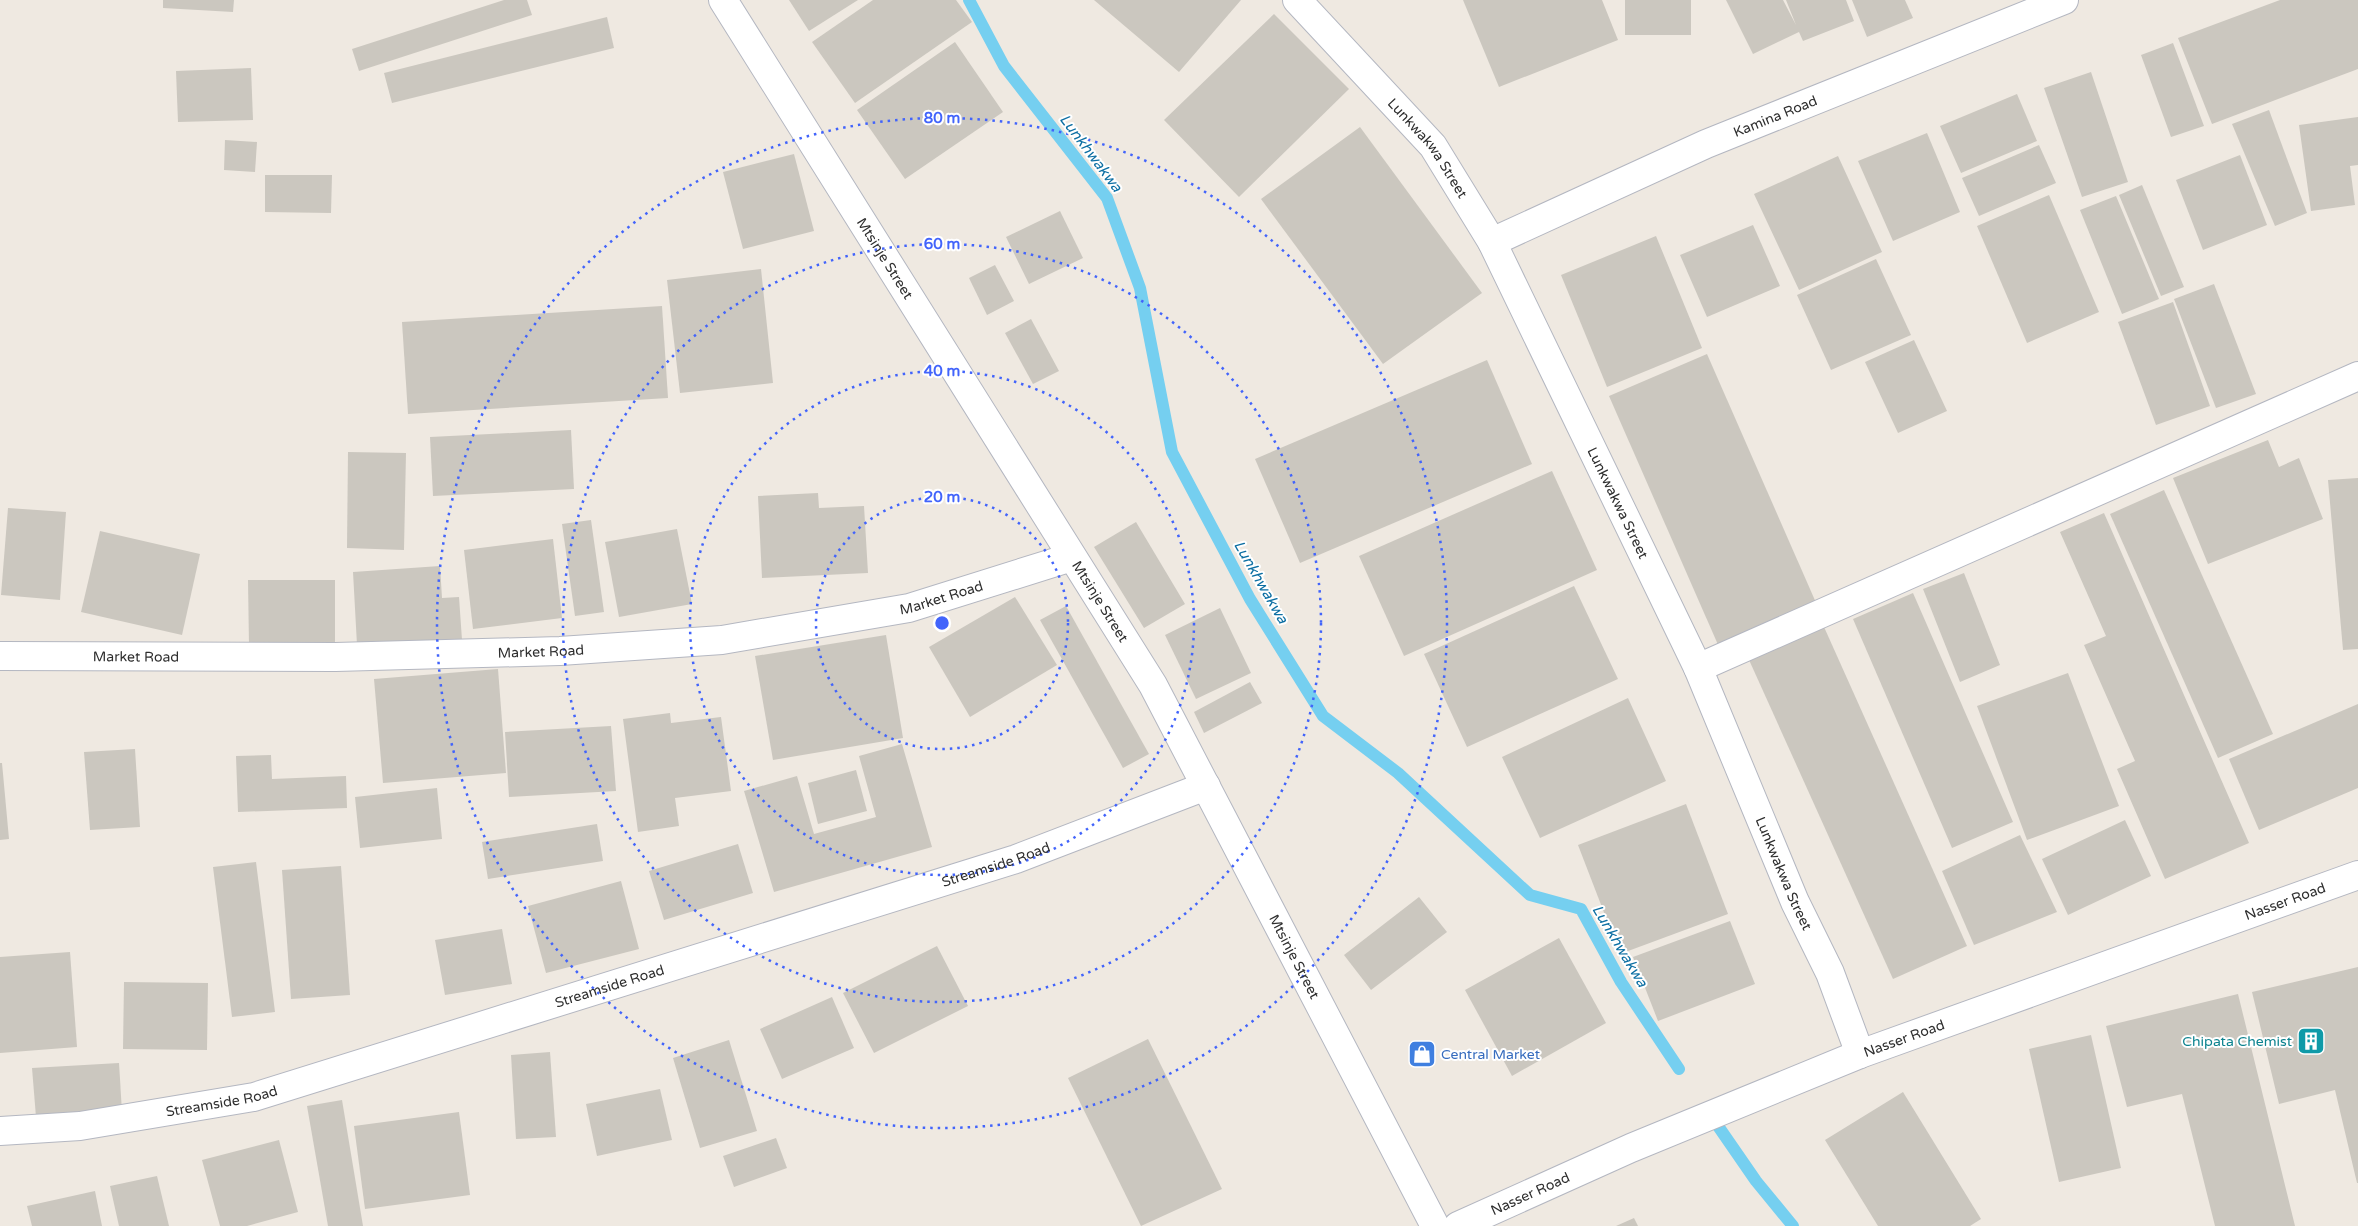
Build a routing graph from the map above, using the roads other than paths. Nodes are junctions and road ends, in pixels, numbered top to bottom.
1 (724, 0) edge
2 (1297, 0) edge
3 (2064, 0) edge
4 (1492, 242) junction
5 (2358, 376) edge
6 (1072, 557) junction
7 (0, 656) edge
8 (1698, 668) junction
9 (1206, 786) junction
10 (2358, 875) edge
11 (1860, 1054) junction
12 (0, 1131) edge
13 (1436, 1226) edge
14 (1458, 1226) edge

1 - 6 street, Mtsinje Street
2 - 4 street, Lunkwakwa Street
3 - 4 street, Kamina Road
4 - 8 street, Lunkwakwa Street
5 - 8 street
6 - 7 street, Market Road
6 - 9 street, Mtsinje Street
8 - 11 street, Lunkwakwa Street
9 - 12 street, Streamside Road
9 - 13 street, Mtsinje Street
10 - 11 street, Nasser Road
11 - 14 street, Nasser Road

